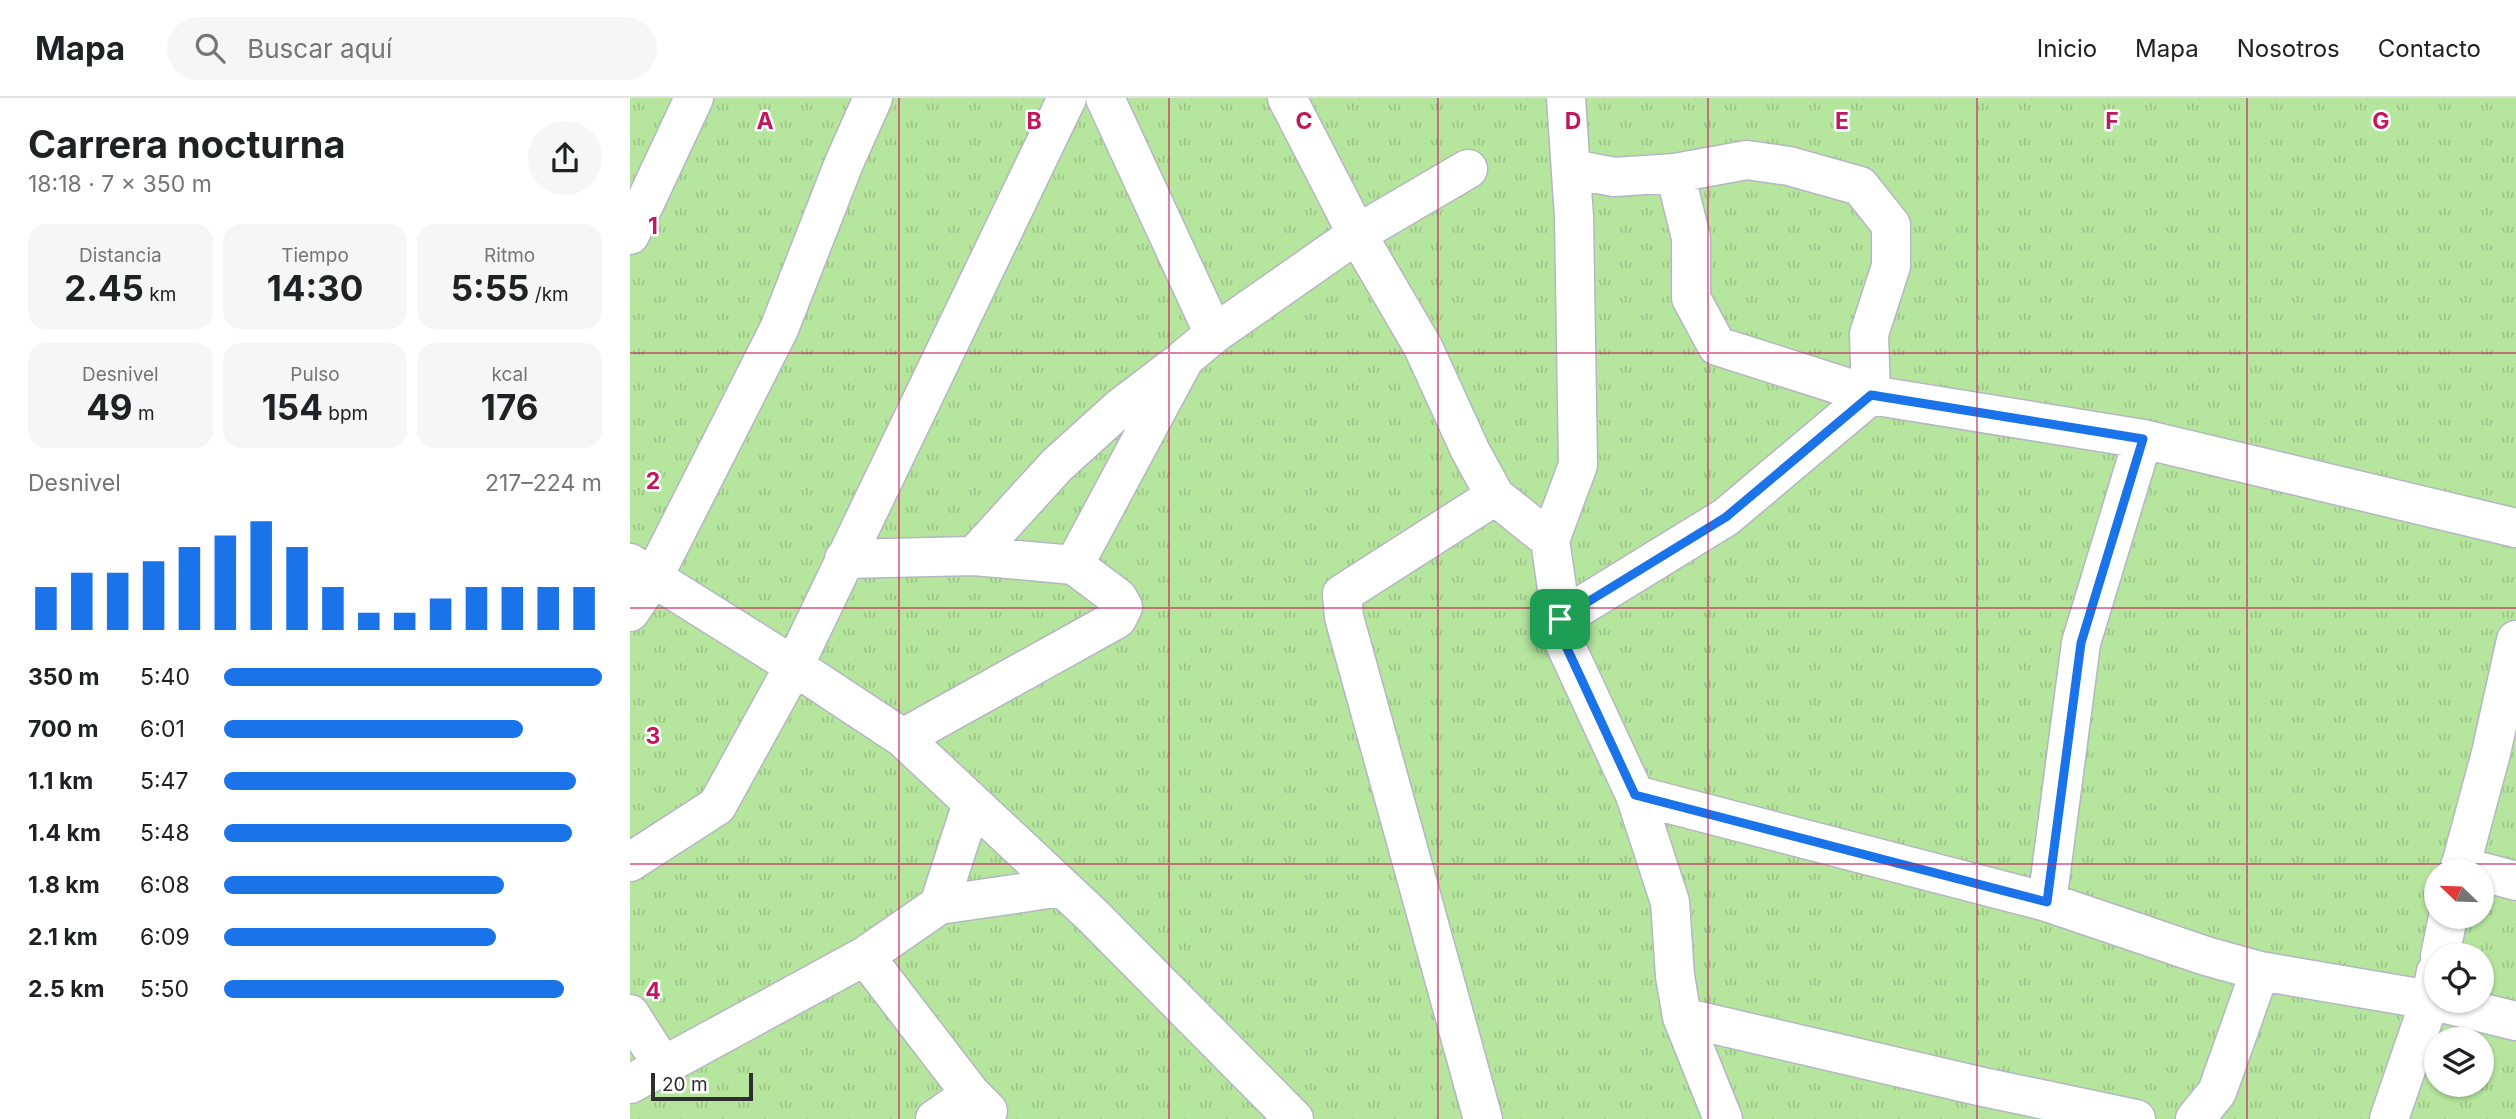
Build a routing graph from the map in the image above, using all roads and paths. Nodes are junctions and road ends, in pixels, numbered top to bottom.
1 (694, 98) edge
2 (873, 98) edge
3 (1067, 98) edge
4 (1105, 98) edge
5 (1287, 98) edge
6 (1566, 98) edge
7 (1468, 169) dead end
8 (1572, 169) junction
9 (1675, 173) junction
10 (1357, 234) junction
11 (630, 235) edge
12 (1214, 334) junction
13 (1185, 358) junction
14 (1871, 395) junction
15 (2143, 439) junction
16 (1495, 496) junction
17 (2516, 528) edge
18 (1550, 540) junction
19 (974, 556) junction
20 (844, 559) junction
21 (1074, 565) junction
22 (642, 570) edge
23 (630, 612) edge
24 (1560, 619) junction
25 (2516, 640) edge
26 (794, 666) junction
27 (903, 738) junction
28 (2503, 756) edge
29 (1635, 795) junction
30 (972, 803) junction
31 (2463, 859) edge
32 (630, 862) edge
33 (2494, 876) edge
34 (2516, 881) edge
35 (1062, 887) junction
36 (2047, 902) junction
37 (939, 905) junction
38 (865, 956) junction
39 (2260, 971) junction
40 (2424, 985) edge
41 (2494, 1012) edge
42 (2424, 1013) edge
43 (630, 1014) edge
44 (1682, 1017) junction
45 (2516, 1021) edge
46 (663, 1066) junction
47 (630, 1084) edge
48 (984, 1110) edge
49 (935, 1119) edge
50 (1294, 1119) edge
51 (1483, 1119) edge
52 (1723, 1119) edge
53 (2136, 1119) edge
54 (2197, 1119) edge
55 (2389, 1119) edge

1 - 11 street
2 - 22 street
3 - 20 street
4 - 12 street
5 - 10 street
6 - 8 street
7 - 10 street
8 - 9 street
8 - 18 street
9 - 14 street
9 - 14 street
10 - 12 street
10 - 16 street
12 - 13 street
13 - 19 street
13 - 21 street
14 - 15 street
14 - 24 street
15 - 17 street
15 - 36 street
16 - 18 street
16 - 51 street
18 - 24 street
19 - 20 street
19 - 21 street
20 - 26 street
21 - 27 street
22 - 23 street
22 - 26 street
24 - 29 street
25 - 28 street
26 - 27 street
26 - 32 street
27 - 30 street
28 - 31 street
29 - 36 street
29 - 44 street
30 - 35 street
30 - 37 street
33 - 34 street
35 - 37 street
35 - 50 street
36 - 39 street
37 - 38 street
38 - 46 street
38 - 48 street
39 - 40 street
39 - 54 street
41 - 45 street
42 - 55 street
43 - 46 street
44 - 52 street
44 - 53 street
46 - 47 street
48 - 49 street

